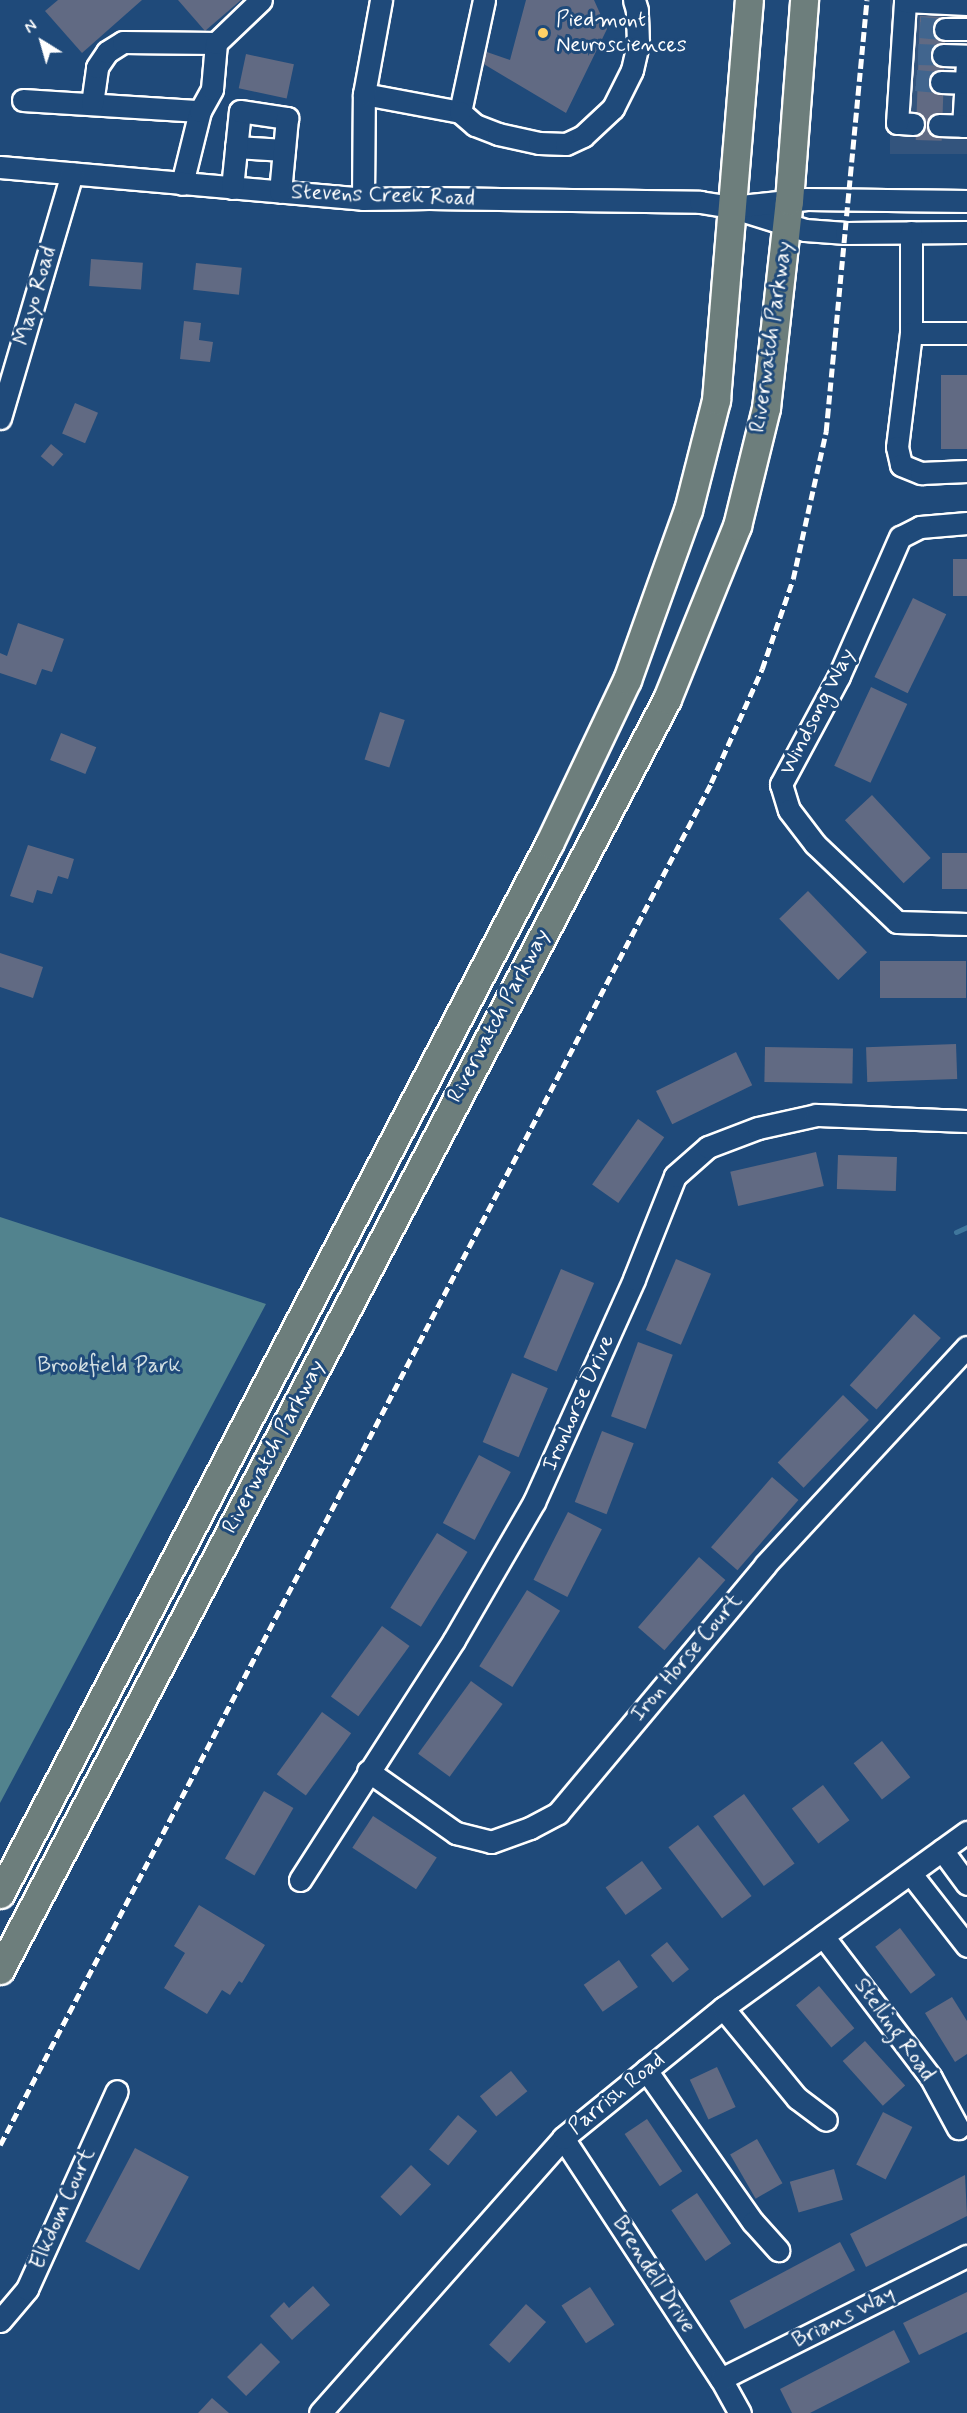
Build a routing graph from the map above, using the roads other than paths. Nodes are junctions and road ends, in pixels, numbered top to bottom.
1 (261, 0) edge
2 (381, 0) edge
3 (484, 0) edge
4 (634, 0) edge
5 (749, 0) edge
6 (804, 0) edge
7 (967, 4) edge
8 (945, 29) tunnel mouth
9 (967, 29) edge
10 (216, 43) junction
11 (943, 55) tunnel mouth
12 (967, 56) edge
13 (966, 73) edge
14 (941, 82) tunnel mouth
15 (364, 94) junction
16 (24, 100) dead end
17 (92, 104) junction
18 (200, 111) junction
19 (460, 112) junction
20 (905, 123) dead end
21 (939, 125) dead end
22 (965, 126) edge
23 (236, 147) junction
24 (284, 150) junction
25 (0, 167) edge
26 (72, 174) junction
27 (182, 184) junction
28 (232, 188) junction
29 (280, 192) junction
30 (363, 199) junction
31 (967, 201) edge
32 (731, 207) junction
33 (788, 212) junction
34 (911, 232) junction
35 (967, 232) edge
36 (910, 333) junction
37 (967, 333) edge
38 (0, 418) edge
39 (967, 471) edge
40 (967, 523) edge
41 (967, 924) edge
42 (967, 1121) edge
43 (967, 1347) edge
44 (368, 1771) junction
45 (967, 1832) edge
46 (942, 1850) junction
47 (911, 1874) junction
48 (300, 1880) dead end
49 (967, 1884) edge
50 (0, 1894) edge
51 (823, 1936) junction
52 (967, 1946) edge
53 (0, 1970) edge
54 (723, 2008) junction
55 (646, 2070) junction
56 (117, 2091) dead end
57 (825, 2120) dead end
58 (958, 2128) dead end
59 (563, 2138) junction
60 (778, 2250) dead end
61 (967, 2256) edge
62 (0, 2321) edge
63 (721, 2379) junction
64 (320, 2413) edge
65 (740, 2413) edge

1 - 10 street
2 - 15 street
3 - 19 street
4 - 19 street
5 - 32 main road, Riverwatch Parkway
6 - 33 main road, Riverwatch Parkway
7 - 20 street
8 - 9 street
10 - 17 street
10 - 18 street
11 - 12 street
13 - 14 street
13 - 22 street
15 - 19 street
15 - 30 street
16 - 17 street
17 - 18 street
18 - 27 street
21 - 22 street
23 - 24 street
23 - 24 street
23 - 28 street
24 - 29 street
25 - 26 street, Stevens Creek Road
26 - 27 street, Stevens Creek Road
26 - 38 street, Mayo Road
27 - 28 street, Stevens Creek Road
28 - 29 street, Stevens Creek Road
29 - 30 street, Stevens Creek Road
30 - 32 street, Stevens Creek Road
31 - 33 street, Stevens Creek Road
32 - 33 street, Stevens Creek Road
32 - 50 main road, Riverwatch Parkway
33 - 34 street, Stevens Creek Road
33 - 53 main road, Riverwatch Parkway
34 - 35 street, Stevens Creek Road
34 - 36 street
36 - 37 street
36 - 39 street
40 - 41 street, Windsong Way
42 - 44 street, Ironhorse Drive
43 - 44 street, Iron Horse Court
44 - 48 street, Ironhorse Drive
45 - 46 street, Parrish Road
46 - 47 street, Parrish Road
46 - 49 street
47 - 51 street, Parrish Road
47 - 52 street
51 - 54 street, Parrish Road
51 - 58 street, Stelling Road
54 - 55 street, Parrish Road
54 - 57 street
55 - 59 street, Parrish Road
55 - 60 street
56 - 62 street, Elkdom Court
59 - 63 street, Brendell Drive
59 - 64 street, Parrish Road
61 - 63 street, Brians Way
63 - 65 street, Brendell Drive

